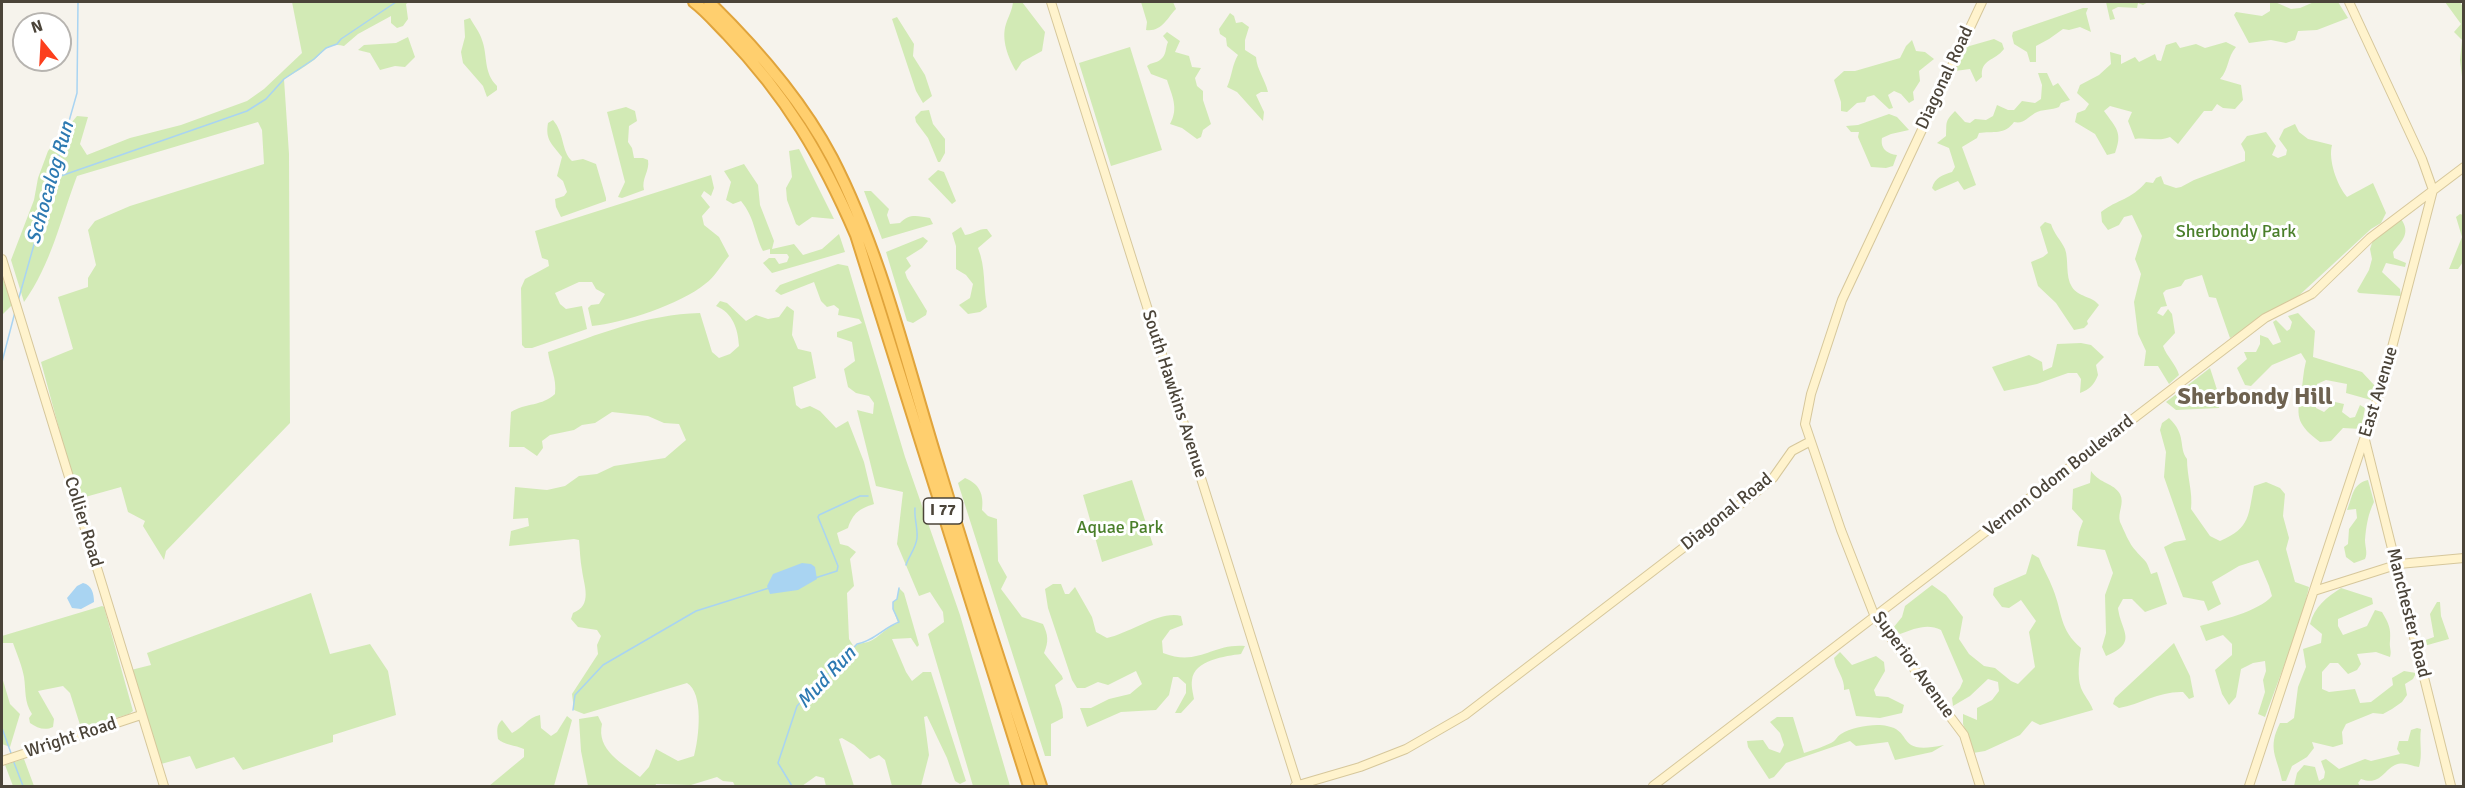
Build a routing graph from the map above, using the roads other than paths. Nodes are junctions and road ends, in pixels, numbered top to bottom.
1 (694, 2) edge
2 (709, 2) edge
3 (1051, 2) edge
4 (1982, 2) edge
5 (2349, 2) edge
6 (2463, 166) edge
7 (2433, 190) junction
8 (2, 258) edge
9 (2365, 440) junction
10 (1809, 442) junction
11 (2463, 558) edge
12 (2396, 565) junction
13 (2314, 591) junction
14 (1875, 617) junction
15 (141, 715) junction
16 (1021, 726) junction
17 (9, 758) edge
18 (164, 786) edge
19 (1029, 786) edge
20 (1041, 786) edge
21 (1048, 786) edge
22 (1297, 786) edge
23 (1653, 786) edge
24 (1980, 786) edge
25 (2249, 786) edge
26 (2451, 786) edge

1 - 19 highway, I 77
2 - 16 highway, I 77
3 - 22 street, South Hawkins Avenue
4 - 10 street, Diagonal Road
5 - 7 street
6 - 7 street, Vernon Odom Boulevard
7 - 9 street, East Avenue
7 - 14 street, Vernon Odom Boulevard
8 - 15 street, Collier Road
9 - 12 street, Manchester Road
9 - 13 street, East Avenue
10 - 14 street, Superior Avenue
10 - 22 street, Diagonal Road
11 - 12 street
12 - 13 street
12 - 26 street, Manchester Road
13 - 25 street, East Avenue
14 - 23 street, Vernon Odom Boulevard
14 - 24 street, Superior Avenue
15 - 17 street, Wright Road
15 - 18 street, Collier Road
16 - 20 highway, I 77
16 - 21 highway

